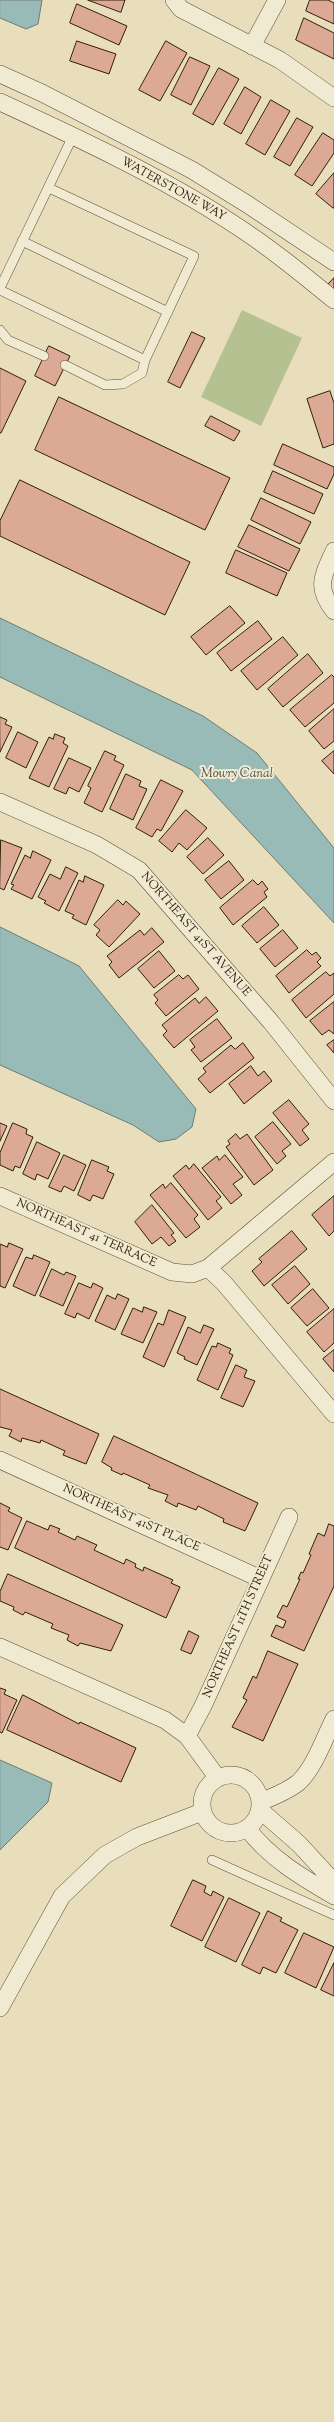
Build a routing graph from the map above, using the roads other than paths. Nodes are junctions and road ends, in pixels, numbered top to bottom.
1 (277, 0) edge
2 (178, 5) edge
3 (252, 46) junction
4 (0, 74) edge
5 (334, 98) edge
6 (0, 102) edge
7 (73, 136) junction
8 (49, 188) junction
9 (22, 240) junction
10 (334, 262) edge
11 (0, 289) edge
12 (334, 300) edge
13 (168, 312) junction
14 (0, 330) edge
15 (44, 356) dead end
16 (145, 360) junction
17 (65, 365) dead end
18 (334, 550) edge
19 (331, 608) edge
20 (0, 802) edge
21 (334, 1101) edge
22 (334, 1162) edge
23 (0, 1196) edge
24 (208, 1268) junction
25 (334, 1414) edge
26 (0, 1460) edge
27 (289, 1517) dead end
28 (261, 1578) junction
29 (0, 1647) edge
30 (334, 1719) edge
31 (187, 1736) junction
32 (217, 1777) junction
33 (260, 1806) junction
34 (202, 1812) junction
35 (247, 1828) junction
36 (305, 1850) junction
37 (212, 1860) dead end
38 (288, 1868) junction
39 (334, 1882) edge
40 (334, 1896) edge
41 (334, 1915) edge
42 (0, 2008) edge

1 - 3 street
2 - 3 street
3 - 5 street
4 - 10 street, WATERSTONE WAY
6 - 7 street, WATERSTONE WAY
7 - 8 lane
7 - 12 street, WATERSTONE WAY
8 - 9 lane
8 - 13 lane
9 - 11 lane
9 - 13 lane
11 - 16 lane
13 - 16 lane
14 - 15 lane
16 - 17 lane
18 - 19 street
20 - 21 street, NORTHEAST 41ST AVENUE
22 - 24 street
23 - 24 street, NORTHEAST 41 TERRACE
24 - 25 street
26 - 28 street, NORTHEAST 41ST PLACE
27 - 28 street, NORTHEAST 11TH STREET
28 - 31 street, NORTHEAST 11TH STREET
29 - 31 street
30 - 33 street
31 - 32 street
32 - 33 street
32 - 34 street
33 - 35 street
33 - 36 street
34 - 35 street
34 - 42 street
35 - 38 street
36 - 38 street
36 - 39 street
37 - 41 lane
38 - 40 street

